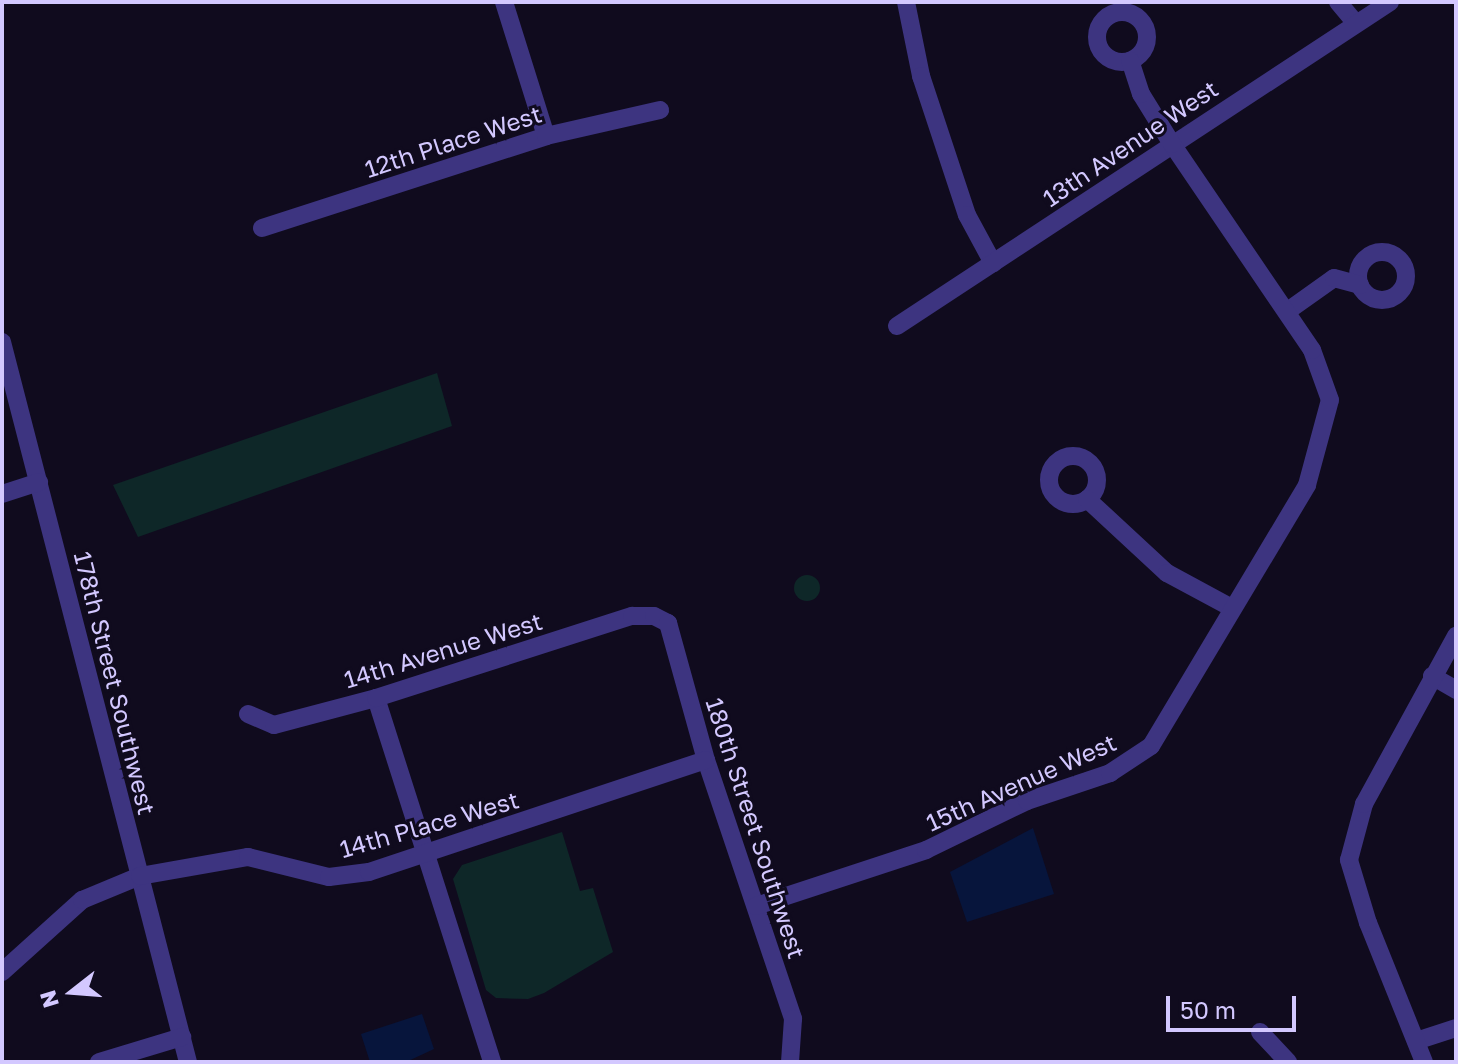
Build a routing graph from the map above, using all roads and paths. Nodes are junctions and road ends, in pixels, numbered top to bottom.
1 (504, 2) edge
2 (1338, 2) edge
3 (1390, 2) edge
4 (906, 4) edge
5 (1355, 22) junction
6 (1130, 61) dead end
7 (660, 110) dead end
8 (546, 136) junction
9 (1172, 144) junction
10 (262, 228) dead end
11 (993, 263) junction
12 (1360, 285) dead end
13 (1289, 310) junction
14 (897, 326) dead end
15 (2, 342) edge
16 (39, 482) junction
17 (2, 494) edge
18 (1087, 499) dead end
19 (1232, 608) junction
20 (654, 616) joint
21 (1456, 636) edge
22 (1432, 676) junction
23 (1456, 690) edge
24 (376, 698) junction
25 (248, 714) dead end
26 (706, 760) junction
27 (426, 853) junction
28 (140, 876) junction
29 (756, 906) junction
30 (2, 972) edge
31 (1456, 1028) edge
32 (1260, 1032) dead end
33 (182, 1037) junction
34 (1416, 1041) junction
35 (99, 1062) edge
36 (188, 1062) edge
37 (492, 1062) edge
38 (790, 1062) edge
39 (1288, 1062) edge
40 (1424, 1062) edge

1 - 8 street
2 - 5 street
3 - 5 street, 13th Avenue West
4 - 11 street
5 - 9 street, 13th Avenue West
6 - 9 street, 15th Avenue West
7 - 8 street, 12th Place West
8 - 10 street, 12th Place West
9 - 11 street, 13th Avenue West
9 - 13 street, 15th Avenue West
11 - 14 street, 13th Avenue West
12 - 13 street
13 - 19 street, 15th Avenue West
15 - 16 street, 178th Street Southwest
16 - 17 street
16 - 28 street, 178th Street Southwest
18 - 19 street
19 - 29 street, 15th Avenue West
20 - 24 street, 14th Avenue West
20 - 26 street, 180th Street Southwest
21 - 22 street
22 - 23 street
22 - 34 street
24 - 25 street, 14th Avenue West
24 - 27 street
26 - 27 street, 14th Place West
26 - 29 street, 180th Street Southwest
27 - 28 street, 14th Place West
27 - 37 street
28 - 30 street, 14th Place West
28 - 33 street, 178th Street Southwest
29 - 38 street, 180th Street Southwest
31 - 34 street
32 - 39 street
33 - 35 street
33 - 36 street, 178th Street Southwest
34 - 40 street

